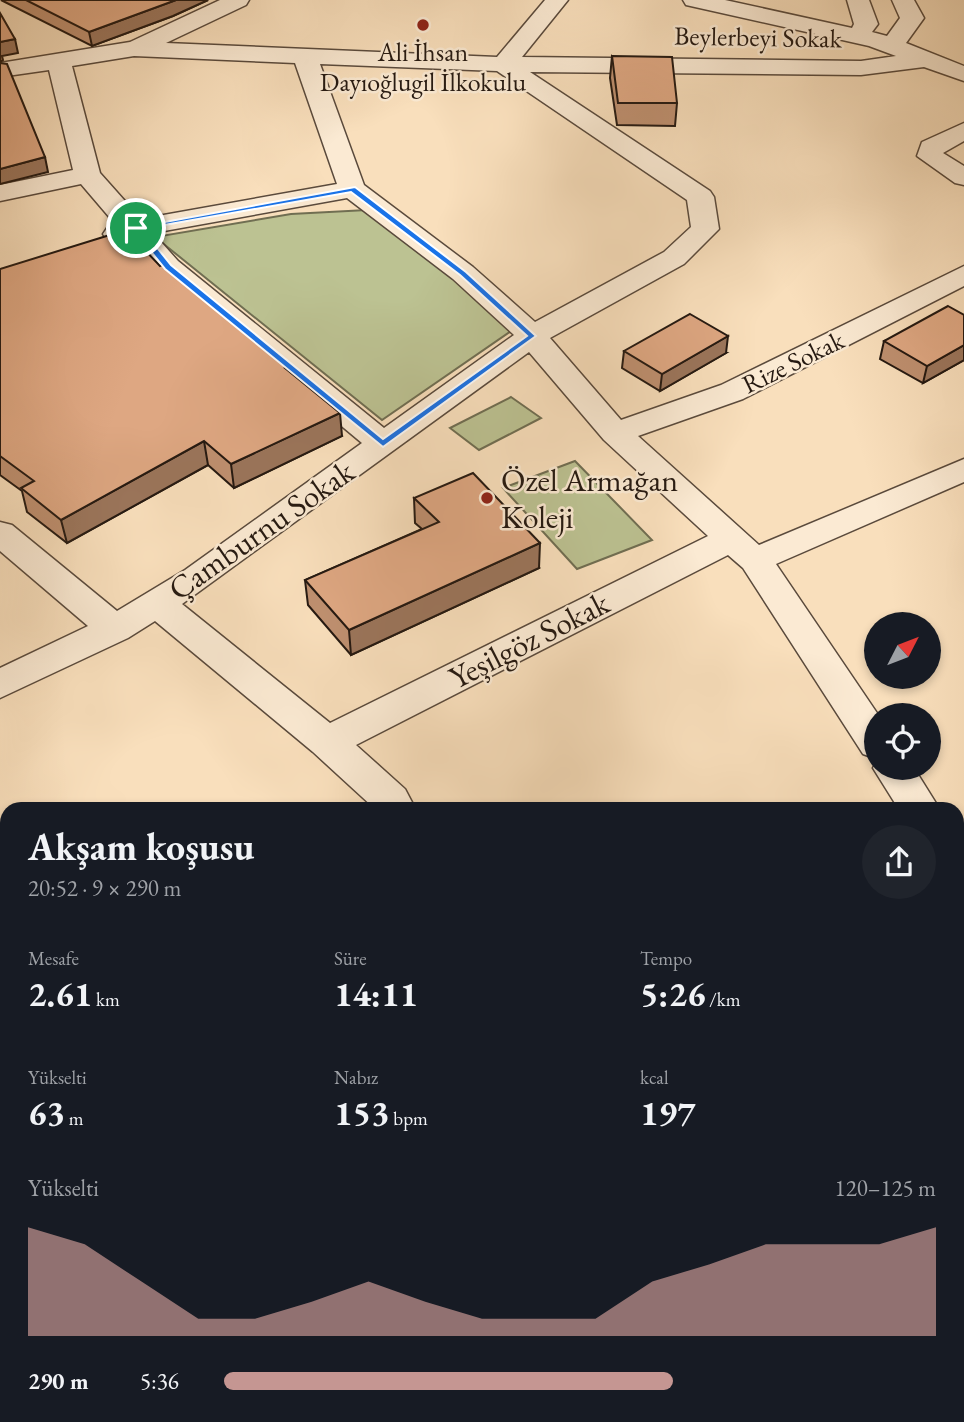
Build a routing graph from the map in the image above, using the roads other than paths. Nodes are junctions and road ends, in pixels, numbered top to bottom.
1 (238, 0) edge
2 (557, 0) edge
3 (694, 0) edge
4 (766, 0) edge
5 (903, 0) edge
6 (860, 18) edge
7 (920, 30) junction
8 (891, 45) junction
9 (134, 49) junction
10 (304, 56) junction
11 (58, 59) junction
12 (928, 59) junction
13 (503, 64) junction
14 (0, 70) edge
15 (964, 74) edge
16 (964, 131) edge
17 (87, 175) junction
18 (964, 177) edge
19 (352, 189) junction
20 (0, 193) edge
21 (136, 228) junction
22 (87, 245) edge
23 (964, 275) edge
24 (532, 336) junction
25 (615, 433) junction
26 (383, 444) junction
27 (964, 469) edge
28 (0, 533) edge
29 (743, 549) junction
30 (157, 603) junction
31 (115, 629) junction
32 (0, 684) edge
33 (864, 725) edge
34 (327, 741) junction
35 (901, 780) edge
36 (392, 802) edge
37 (915, 802) edge

1 - 9 street
2 - 13 street
3 - 6 street
4 - 6 street
5 - 7 street
6 - 7 street
6 - 8 street
7 - 8 street
8 - 12 street
9 - 10 street, Beylerbeyi Sokak
9 - 11 street, Beylerbeyi Sokak
10 - 13 street, Beylerbeyi Sokak
10 - 19 street
11 - 14 street, Beylerbeyi Sokak
11 - 17 street
12 - 13 street, Beylerbeyi Sokak
12 - 15 street
13 - 24 street, Çamburnu Sokak
16 - 18 street
17 - 20 street
17 - 21 street
19 - 21 street
19 - 24 street
21 - 22 street
21 - 26 street
23 - 25 street, Rize Sokak
24 - 25 street
24 - 26 street, Çamburnu Sokak
25 - 29 street
26 - 30 street, Çamburnu Sokak
27 - 29 street, Yeşilgöz Sokak
28 - 31 street
29 - 33 street
29 - 34 street, Yeşilgöz Sokak
30 - 31 street, Çamburnu Sokak
30 - 34 street
31 - 32 street, Çamburnu Sokak
34 - 36 street
35 - 37 street

